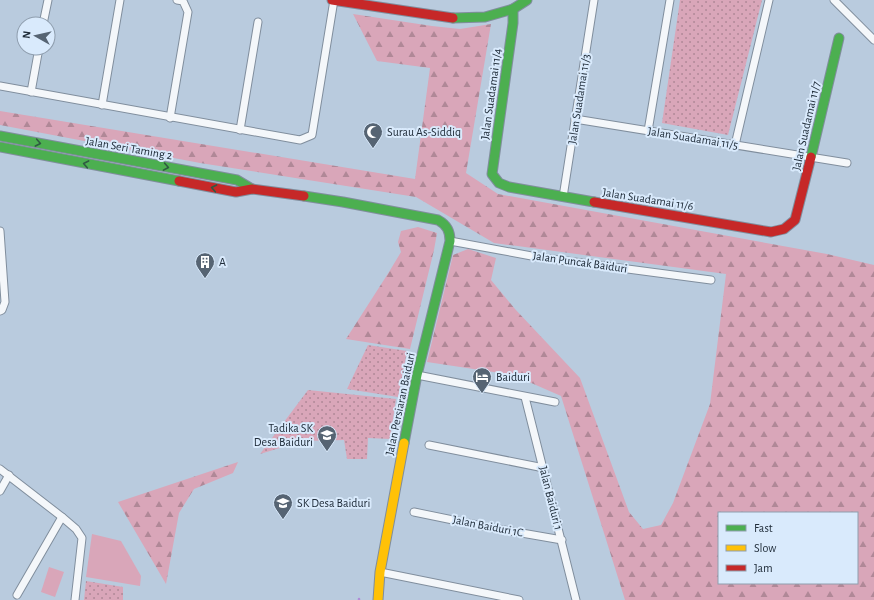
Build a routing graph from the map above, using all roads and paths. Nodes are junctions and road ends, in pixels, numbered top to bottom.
1 (48, 0) edge
2 (120, 0) edge
3 (333, 0) edge
4 (527, 0) edge
5 (594, 0) edge
6 (670, 0) edge
7 (769, 0) edge
8 (834, 0) edge
9 (180, 1) edge
10 (513, 9) junction
11 (45, 16) edge
12 (258, 22) dead end
13 (839, 38) dead end
14 (874, 40) edge
15 (38, 56) edge
16 (0, 86) edge
17 (31, 92) junction
18 (102, 105) junction
19 (170, 118) junction
20 (576, 119) junction
21 (240, 130) junction
22 (648, 131) junction
23 (0, 136) edge
24 (735, 145) junction
25 (0, 147) edge
26 (811, 157) junction
27 (847, 163) dead end
28 (496, 181) joint
29 (252, 189) junction
30 (563, 197) junction
31 (795, 220) joint
32 (0, 231) edge
33 (1, 241) edge
34 (450, 241) junction
35 (711, 280) dead end
36 (1, 311) edge
37 (417, 376) junction
38 (525, 396) junction
39 (554, 402) dead end
40 (429, 445) dead end
41 (544, 468) junction
42 (0, 469) edge
43 (9, 475) junction
44 (0, 491) edge
45 (414, 512) dead end
46 (62, 517) junction
47 (562, 540) junction
48 (380, 572) junction
49 (17, 595) dead end
50 (75, 600) edge
51 (378, 600) edge
52 (514, 600) edge
53 (576, 600) edge

1 - 11 street
2 - 18 street
3 - 10 street
3 - 21 street
4 - 10 street
5 - 20 street, Jalan Suadamai 11/3
6 - 22 street
7 - 24 street
8 - 14 street
9 - 19 street
10 - 28 street, Jalan Suadamai 11/4
12 - 21 street
13 - 26 street, Jalan Suadamai 11/7
15 - 17 street
16 - 17 street
17 - 18 street
18 - 19 street
19 - 21 street
20 - 22 street, Jalan Suadamai 11/5
20 - 30 street, Jalan Suadamai 11/3
22 - 24 street, Jalan Suadamai 11/5
23 -> 29 street, Jalan Seri Taming 2
24 - 26 street, Jalan Suadamai 11/5
29 -> 25 street, Jalan Seri Taming 2
26 - 27 street, Jalan Suadamai 11/5
26 - 31 street, Jalan Suadamai 11/7
28 - 30 street, Jalan Suadamai 11/6
29 - 34 street, Jalan Seri Taming 2
30 - 31 street, Jalan Suadamai 11/6
32 - 33 street
33 - 36 street
34 - 35 street, Jalan Puncak Baiduri
34 - 37 street, Jalan Persiaran Baiduri
37 - 38 street
37 - 48 street, Jalan Persiaran Baiduri
38 - 39 street
38 - 41 street, Jalan Baiduri 1
40 - 41 street
41 - 47 street, Jalan Baiduri 1
42 - 43 street
43 - 44 street
43 - 46 street
45 - 47 street, Jalan Baiduri 1C
46 - 49 street
46 - 50 street
47 - 53 street, Jalan Baiduri 1
48 - 51 street, Jalan Persiaran Baiduri
48 - 52 street

